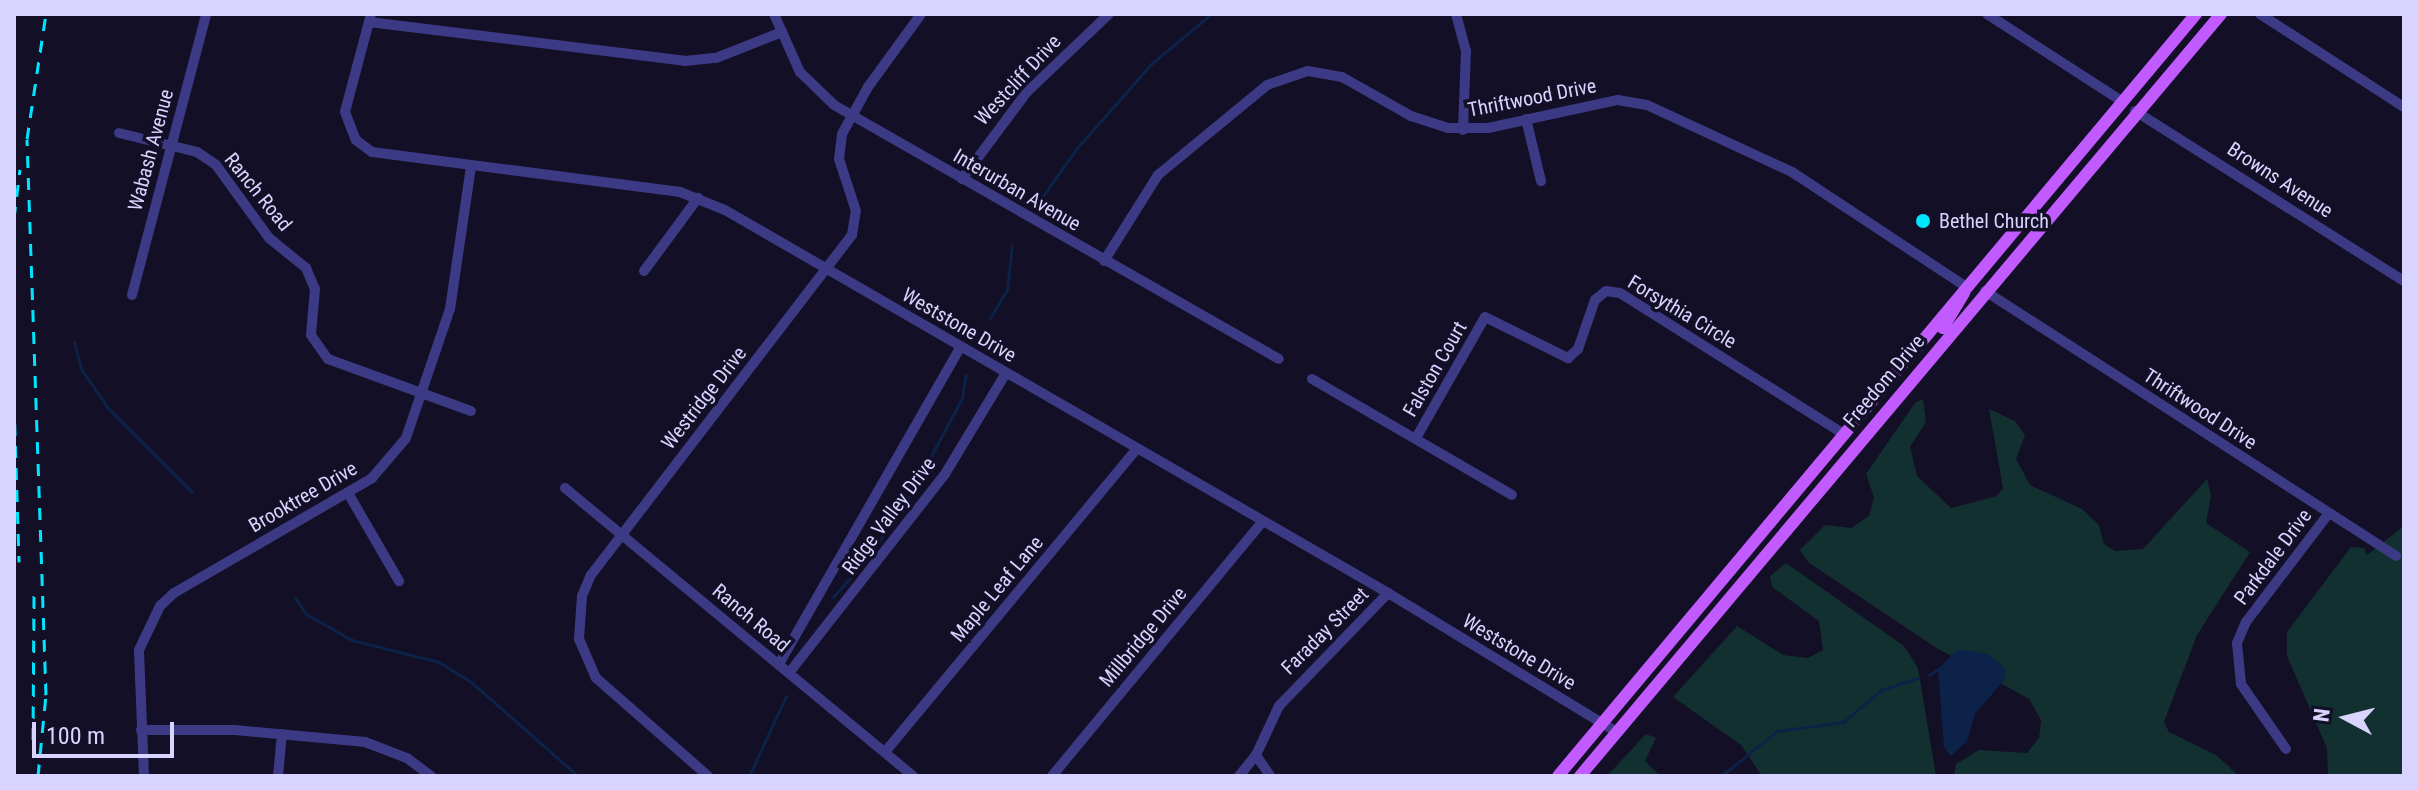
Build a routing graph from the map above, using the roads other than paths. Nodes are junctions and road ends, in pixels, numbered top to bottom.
1 (206, 14) edge
2 (774, 14) edge
3 (921, 14) edge
4 (1109, 14) edge
5 (1456, 14) edge
6 (1987, 14) edge
7 (2196, 14) edge
8 (2221, 14) edge
9 (2260, 14) edge
10 (370, 18) edge
11 (782, 32) junction
12 (2120, 100) junction
13 (2404, 107) edge
14 (2135, 111) junction
15 (851, 115) junction
16 (1526, 119) junction
17 (1463, 130) junction
18 (119, 133) dead end
19 (171, 145) junction
20 (2069, 162) junction
21 (471, 166) junction
22 (962, 179) junction
23 (1541, 181) dead end
24 (698, 198) junction
25 (1104, 261) junction
26 (827, 269) junction
27 (644, 271) dead end
28 (2404, 281) edge
29 (1965, 286) junction
30 (1985, 291) junction
31 (132, 295) dead end
32 (1485, 317) joint
33 (960, 348) junction
34 (1279, 359) dead end
35 (1006, 373) junction
36 (1312, 379) dead end
37 (425, 391) junction
38 (471, 411) dead end
39 (1868, 431) junction
40 (1844, 434) junction
41 (1416, 438) junction
42 (1137, 448) junction
43 (565, 488) dead end
44 (348, 493) junction
45 (1512, 495) dead end
46 (2329, 513) junction
47 (1263, 521) junction
48 (621, 534) junction
49 (2396, 556) dead end
50 (399, 581) dead end
51 (1388, 593) junction
52 (779, 664) junction
53 (789, 673) junction
54 (1602, 723) junction
55 (141, 730) junction
56 (1617, 732) junction
57 (282, 734) junction
58 (2286, 749) dead end
59 (885, 752) junction
60 (1256, 755) junction
61 (144, 776) edge
62 (278, 776) edge
63 (431, 776) edge
64 (708, 776) edge
65 (913, 776) edge
66 (1052, 776) edge
67 (1239, 776) edge
68 (1270, 776) edge
69 (1558, 776) edge
70 (1580, 776) edge

1 - 19 street, Wabash Avenue
2 - 11 street, Interurban Avenue
3 - 15 street, Westridge Drive
4 - 22 street, Westcliff Drive
5 - 17 street
6 - 12 street
7 - 12 main road, Freedom Drive
8 - 14 main road, Freedom Drive
9 - 13 street
10 - 11 street
10 - 21 street, Weststone Drive
11 - 15 street, Interurban Avenue
12 - 20 main road, Freedom Drive
14 - 28 street, Browns Avenue
14 - 30 main road, Freedom Drive
15 - 22 street, Interurban Avenue
15 - 26 street, Westridge Drive
16 - 17 street, Thriftwood Drive
16 - 23 street
16 - 29 street, Thriftwood Drive
17 - 25 street, Thriftwood Drive
18 - 19 street, Ranch Road
19 - 31 street, Wabash Avenue
19 - 37 street, Ranch Road
20 - 29 main road, Freedom Drive
20 - 30 main road
21 - 24 street, Weststone Drive
21 - 37 street, Brooktree Drive
22 - 25 street, Interurban Avenue
24 - 26 street, Weststone Drive
24 - 27 street
25 - 34 street, Interurban Avenue
26 - 33 street, Weststone Drive
26 - 48 street, Westridge Drive
29 - 39 main road
29 - 40 main road, Freedom Drive
30 - 39 main road, Freedom Drive
30 - 46 street, Thriftwood Drive
32 - 40 street, Forsythia Circle
32 - 41 street, Falston Court
33 - 35 street, Weststone Drive
33 - 52 street, Ridge Valley Drive
35 - 42 street, Weststone Drive
35 - 53 street, Ridge Valley Drive
36 - 41 street
37 - 38 street, Ranch Road
37 - 44 street, Brooktree Drive
39 - 56 main road, Freedom Drive
40 - 54 main road, Freedom Drive
41 - 45 street
42 - 47 street, Weststone Drive
42 - 59 street, Maple Leaf Lane
43 - 48 street, Ranch Road
44 - 50 street
44 - 55 street, Brooktree Drive
46 - 49 street, Thriftwood Drive
46 - 58 street, Parkdale Drive
47 - 51 street, Weststone Drive
47 - 66 street, Millbridge Drive
48 - 52 street, Ranch Road
48 - 64 street, Westridge Drive
51 - 54 street, Weststone Drive
51 - 60 street, Faraday Street
52 - 53 street, Ranch Road
53 - 59 street, Ranch Road
54 - 56 street, Weststone Drive
54 - 69 main road, Freedom Drive
55 - 57 street
55 - 61 street, Brooktree Drive
56 - 70 main road, Freedom Drive
57 - 62 street
57 - 63 street
59 - 65 street, Ranch Road
60 - 67 street, Faraday Street
60 - 68 street

